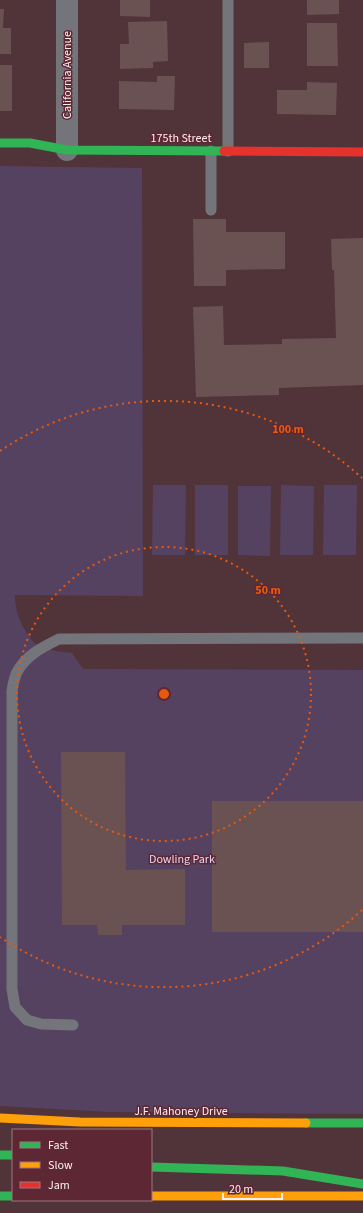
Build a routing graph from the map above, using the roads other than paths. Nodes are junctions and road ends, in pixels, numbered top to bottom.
1 (67, 0) edge
2 (228, 0) edge
3 (0, 143) edge
4 (67, 150) junction
5 (211, 151) junction
6 (228, 151) junction
7 (363, 152) edge
8 (211, 210) dead end
9 (363, 638) edge
10 (73, 1025) dead end
11 (0, 1118) edge
12 (363, 1123) edge
13 (0, 1155) edge
14 (12, 1155) edge
15 (152, 1167) edge
16 (363, 1184) edge
17 (0, 1196) edge
18 (12, 1196) edge
19 (152, 1196) edge
20 (363, 1196) edge

1 - 4 street, California Avenue
2 - 6 lane
3 - 4 main road, 175th Street
4 - 5 main road, 175th Street
5 - 6 main road, 175th Street
5 - 8 lane
6 - 7 main road, 175th Street
9 - 10 lane
11 - 12 main road, J.F. Mahoney Drive
13 - 14 main road
15 - 16 main road
17 - 18 main road
19 - 20 main road

